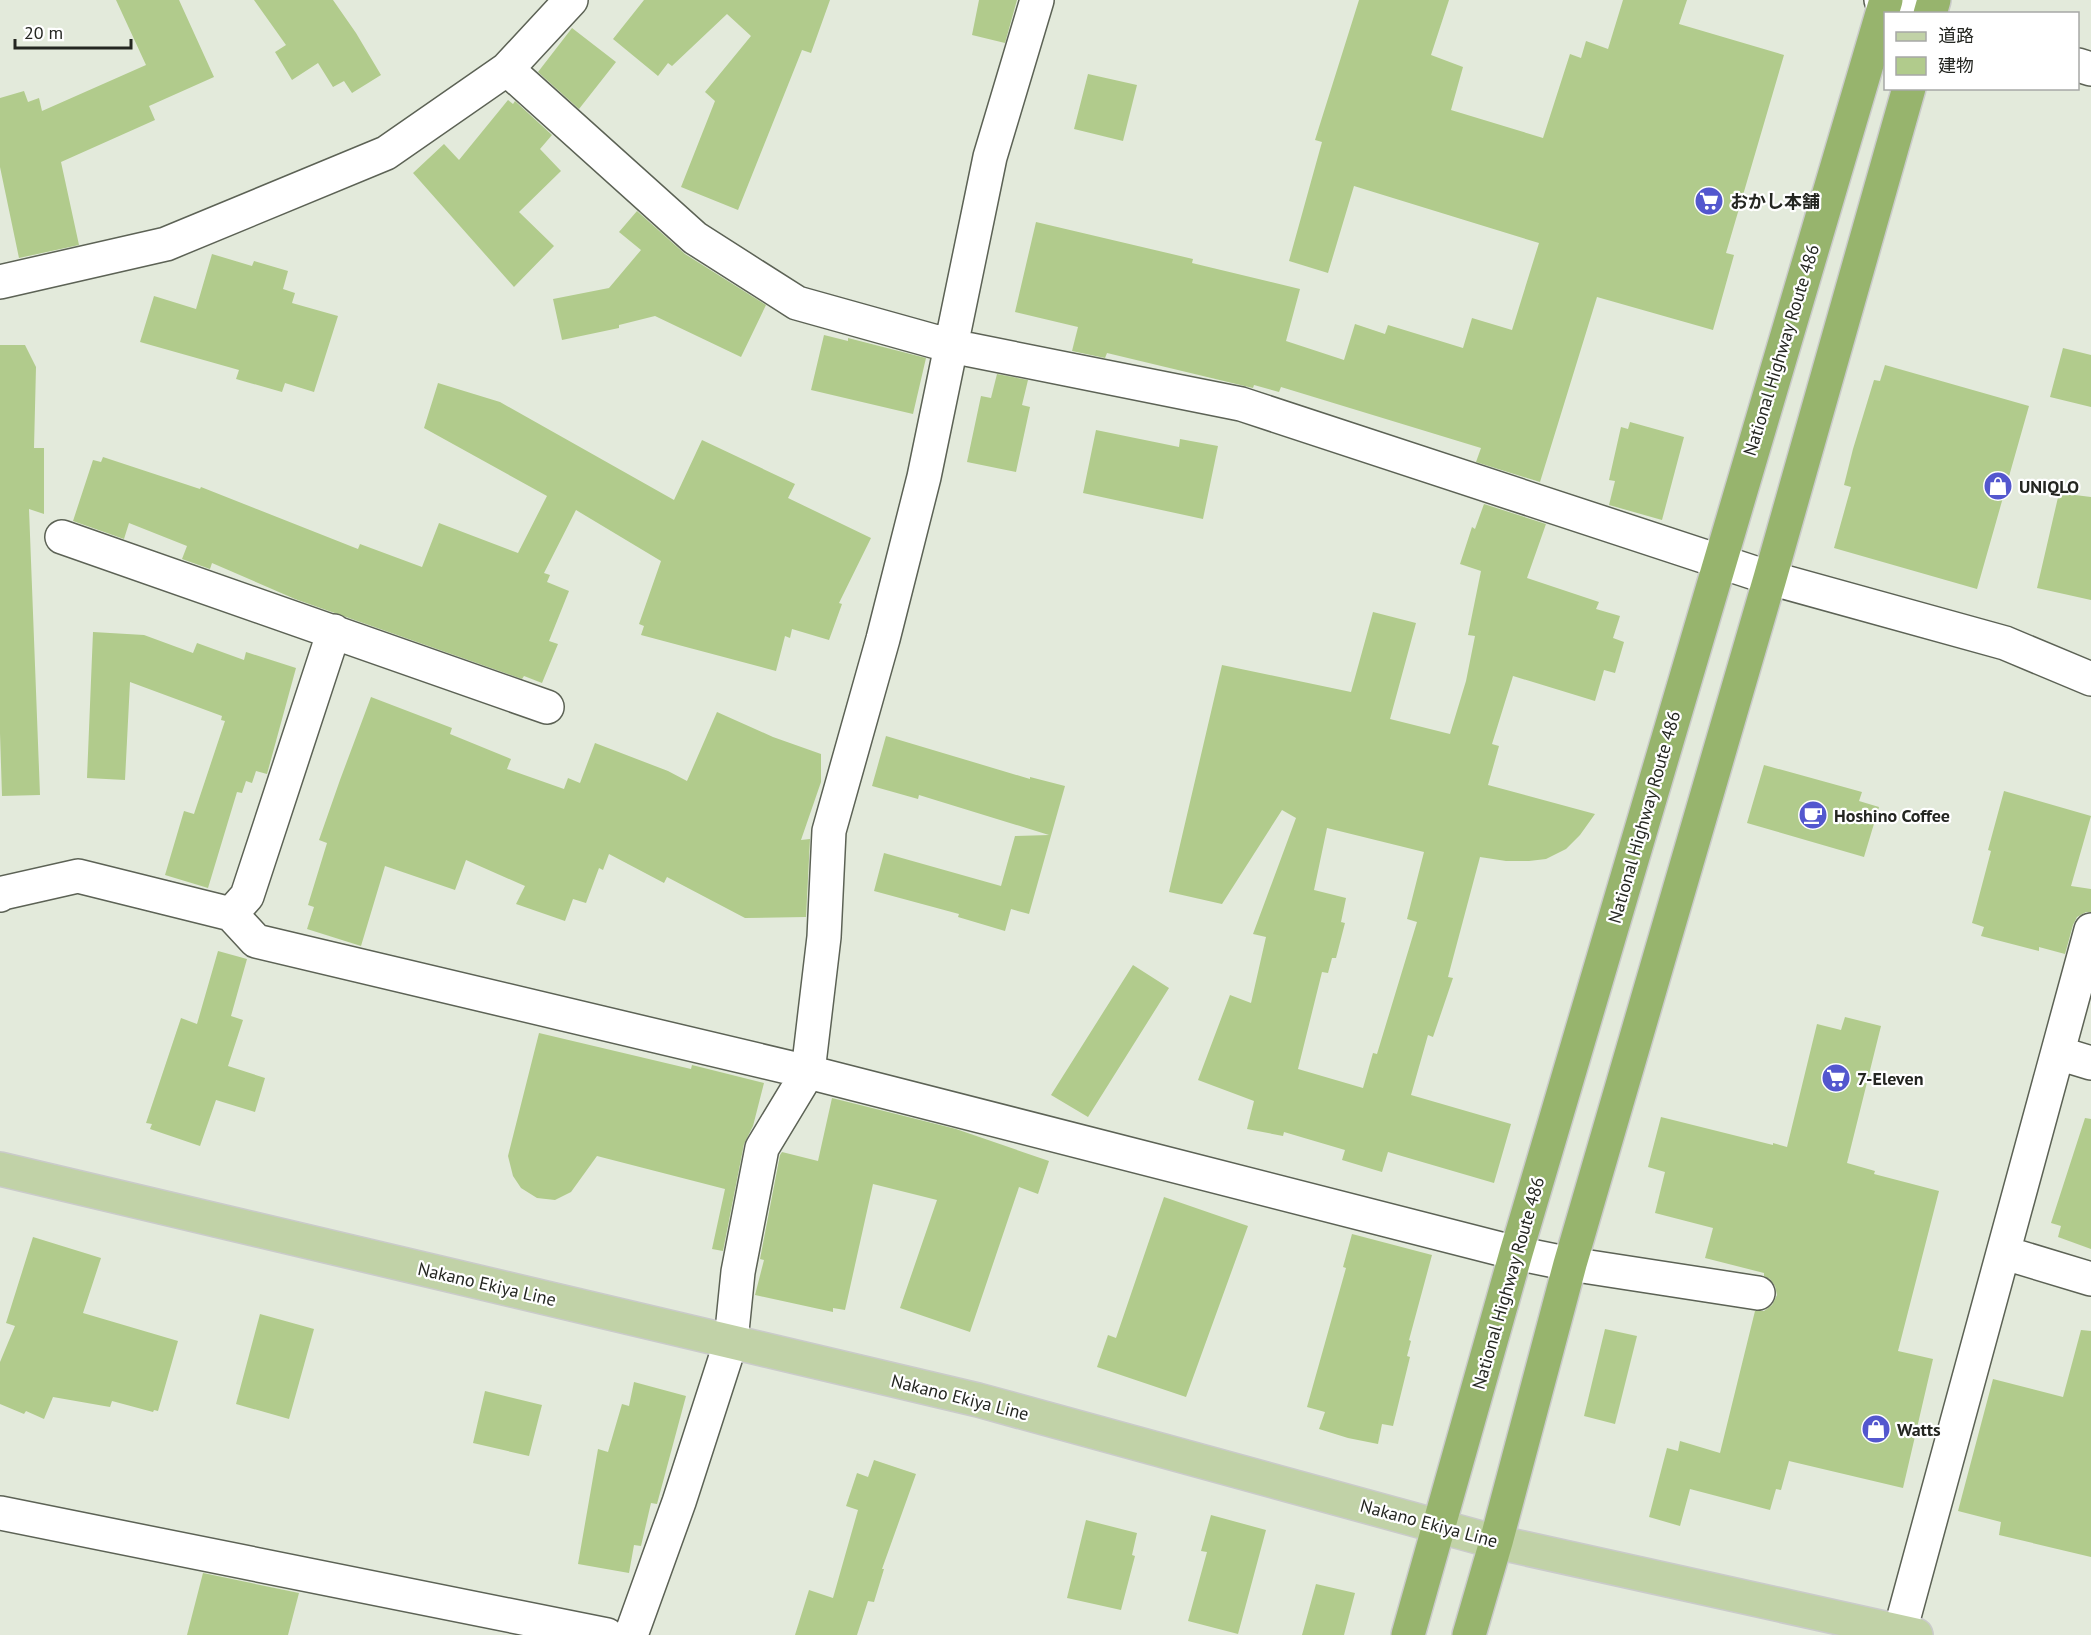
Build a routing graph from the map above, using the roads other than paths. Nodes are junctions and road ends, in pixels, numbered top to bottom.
1 (571, 0) edge
2 (1037, 0) edge
3 (1884, 0) edge
4 (1912, 12) edge
5 (507, 69) junction
6 (1908, 90) edge
7 (0, 282) edge
8 (951, 346) junction
9 (62, 537) dead end
10 (1719, 560) junction
11 (1770, 578) junction
12 (334, 631) junction
13 (2091, 679) edge
14 (547, 707) dead end
15 (1, 890) edge
16 (231, 914) junction
17 (2091, 930) edge
18 (2058, 1053) junction
19 (2091, 1063) edge
20 (808, 1072) junction
21 (0, 1169) edge
22 (2005, 1252) junction
23 (1516, 1253) junction
24 (1570, 1264) junction
25 (2091, 1279) edge
26 (1758, 1293) dead end
27 (731, 1341) junction
28 (0, 1513) edge
29 (1438, 1526) junction
30 (1496, 1542) junction
31 (1905, 1634) edge
32 (607, 1635) edge
33 (631, 1635) edge
34 (1408, 1635) edge
35 (1469, 1635) edge

1 - 5 street
2 - 8 street
3 - 4 street
3 - 10 highway, National Highway Route 486
5 - 7 street
5 - 8 street
6 - 11 highway
8 - 10 street
8 - 20 street
9 - 12 street
10 - 11 street
10 - 23 highway, National Highway Route 486
11 - 13 street
11 - 24 highway
12 - 14 street
12 - 16 street
15 - 16 street
16 - 20 street
17 - 18 street
18 - 19 street
18 - 22 street
20 - 23 street
20 - 27 street
21 - 27 main road, Nakano Ekiya Line
22 - 25 street
22 - 31 street
23 - 24 street
23 - 29 highway, National Highway Route 486
24 - 26 street
24 - 30 highway
27 - 29 main road, Nakano Ekiya Line
27 - 33 street
28 - 32 street
29 - 30 main road, Nakano Ekiya Line
29 - 34 highway, National Highway Route 486
30 - 31 main road, Nakano Ekiya Line
30 - 35 highway

